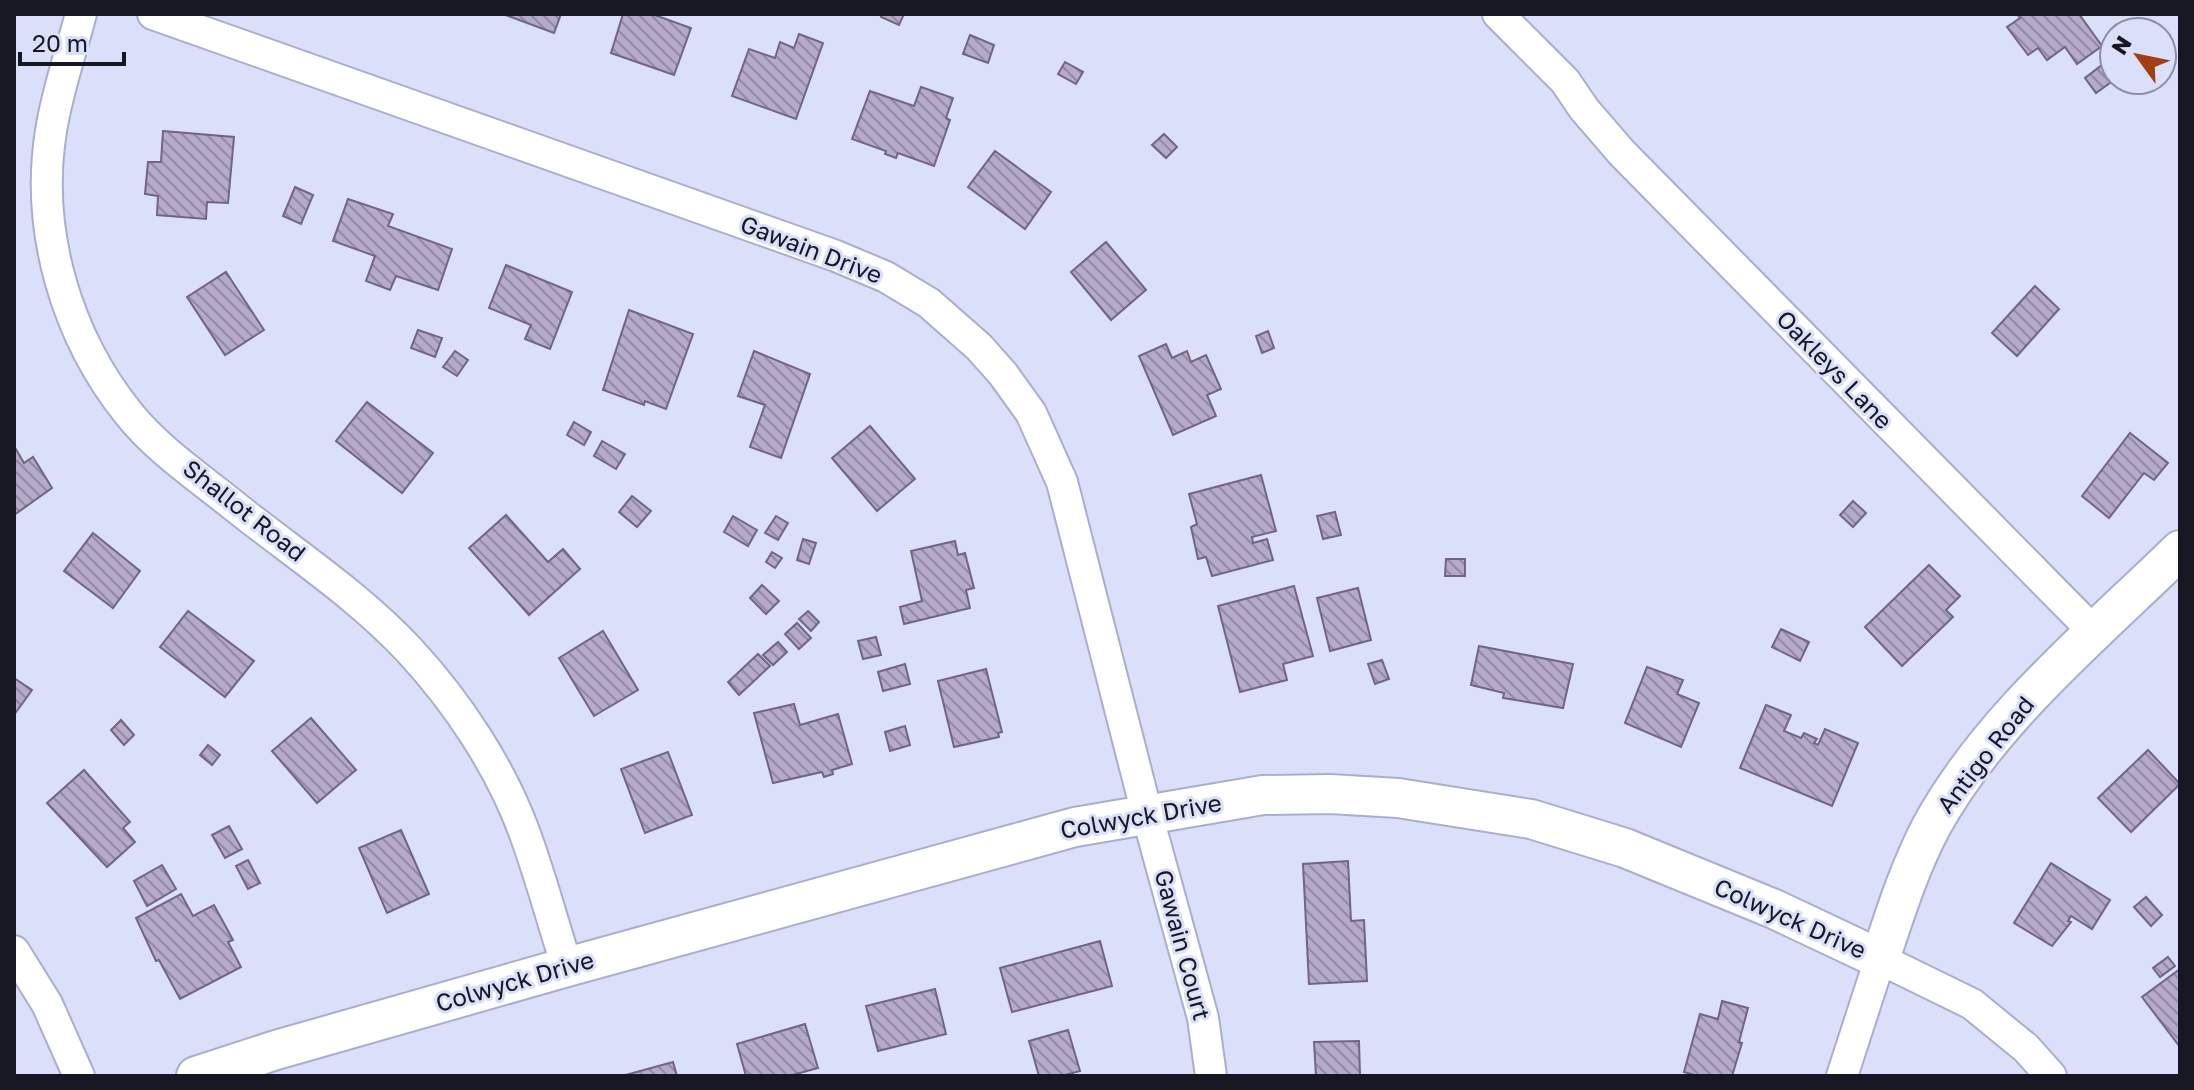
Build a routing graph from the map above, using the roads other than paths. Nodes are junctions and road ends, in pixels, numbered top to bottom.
1 (81, 14) edge
2 (153, 14) edge
3 (1498, 14) edge
4 (2180, 550) edge
5 (2095, 633) junction
6 (1147, 814) junction
7 (14, 951) edge
8 (1880, 959) junction
9 (567, 967) junction
10 (79, 1076) edge
11 (196, 1076) edge
12 (1211, 1076) edge
13 (1842, 1076) edge
14 (2051, 1076) edge

1 - 9 street, Shallot Road
2 - 6 street, Gawain Drive
3 - 5 street, Oakleys Lane
4 - 5 street
5 - 8 street, Antigo Road
6 - 8 street, Colwyck Drive
6 - 9 street, Colwyck Drive
6 - 12 street, Gawain Court
7 - 10 street
8 - 13 street, Antigo Road
8 - 14 street, Colwyck Drive
9 - 11 street, Colwyck Drive

